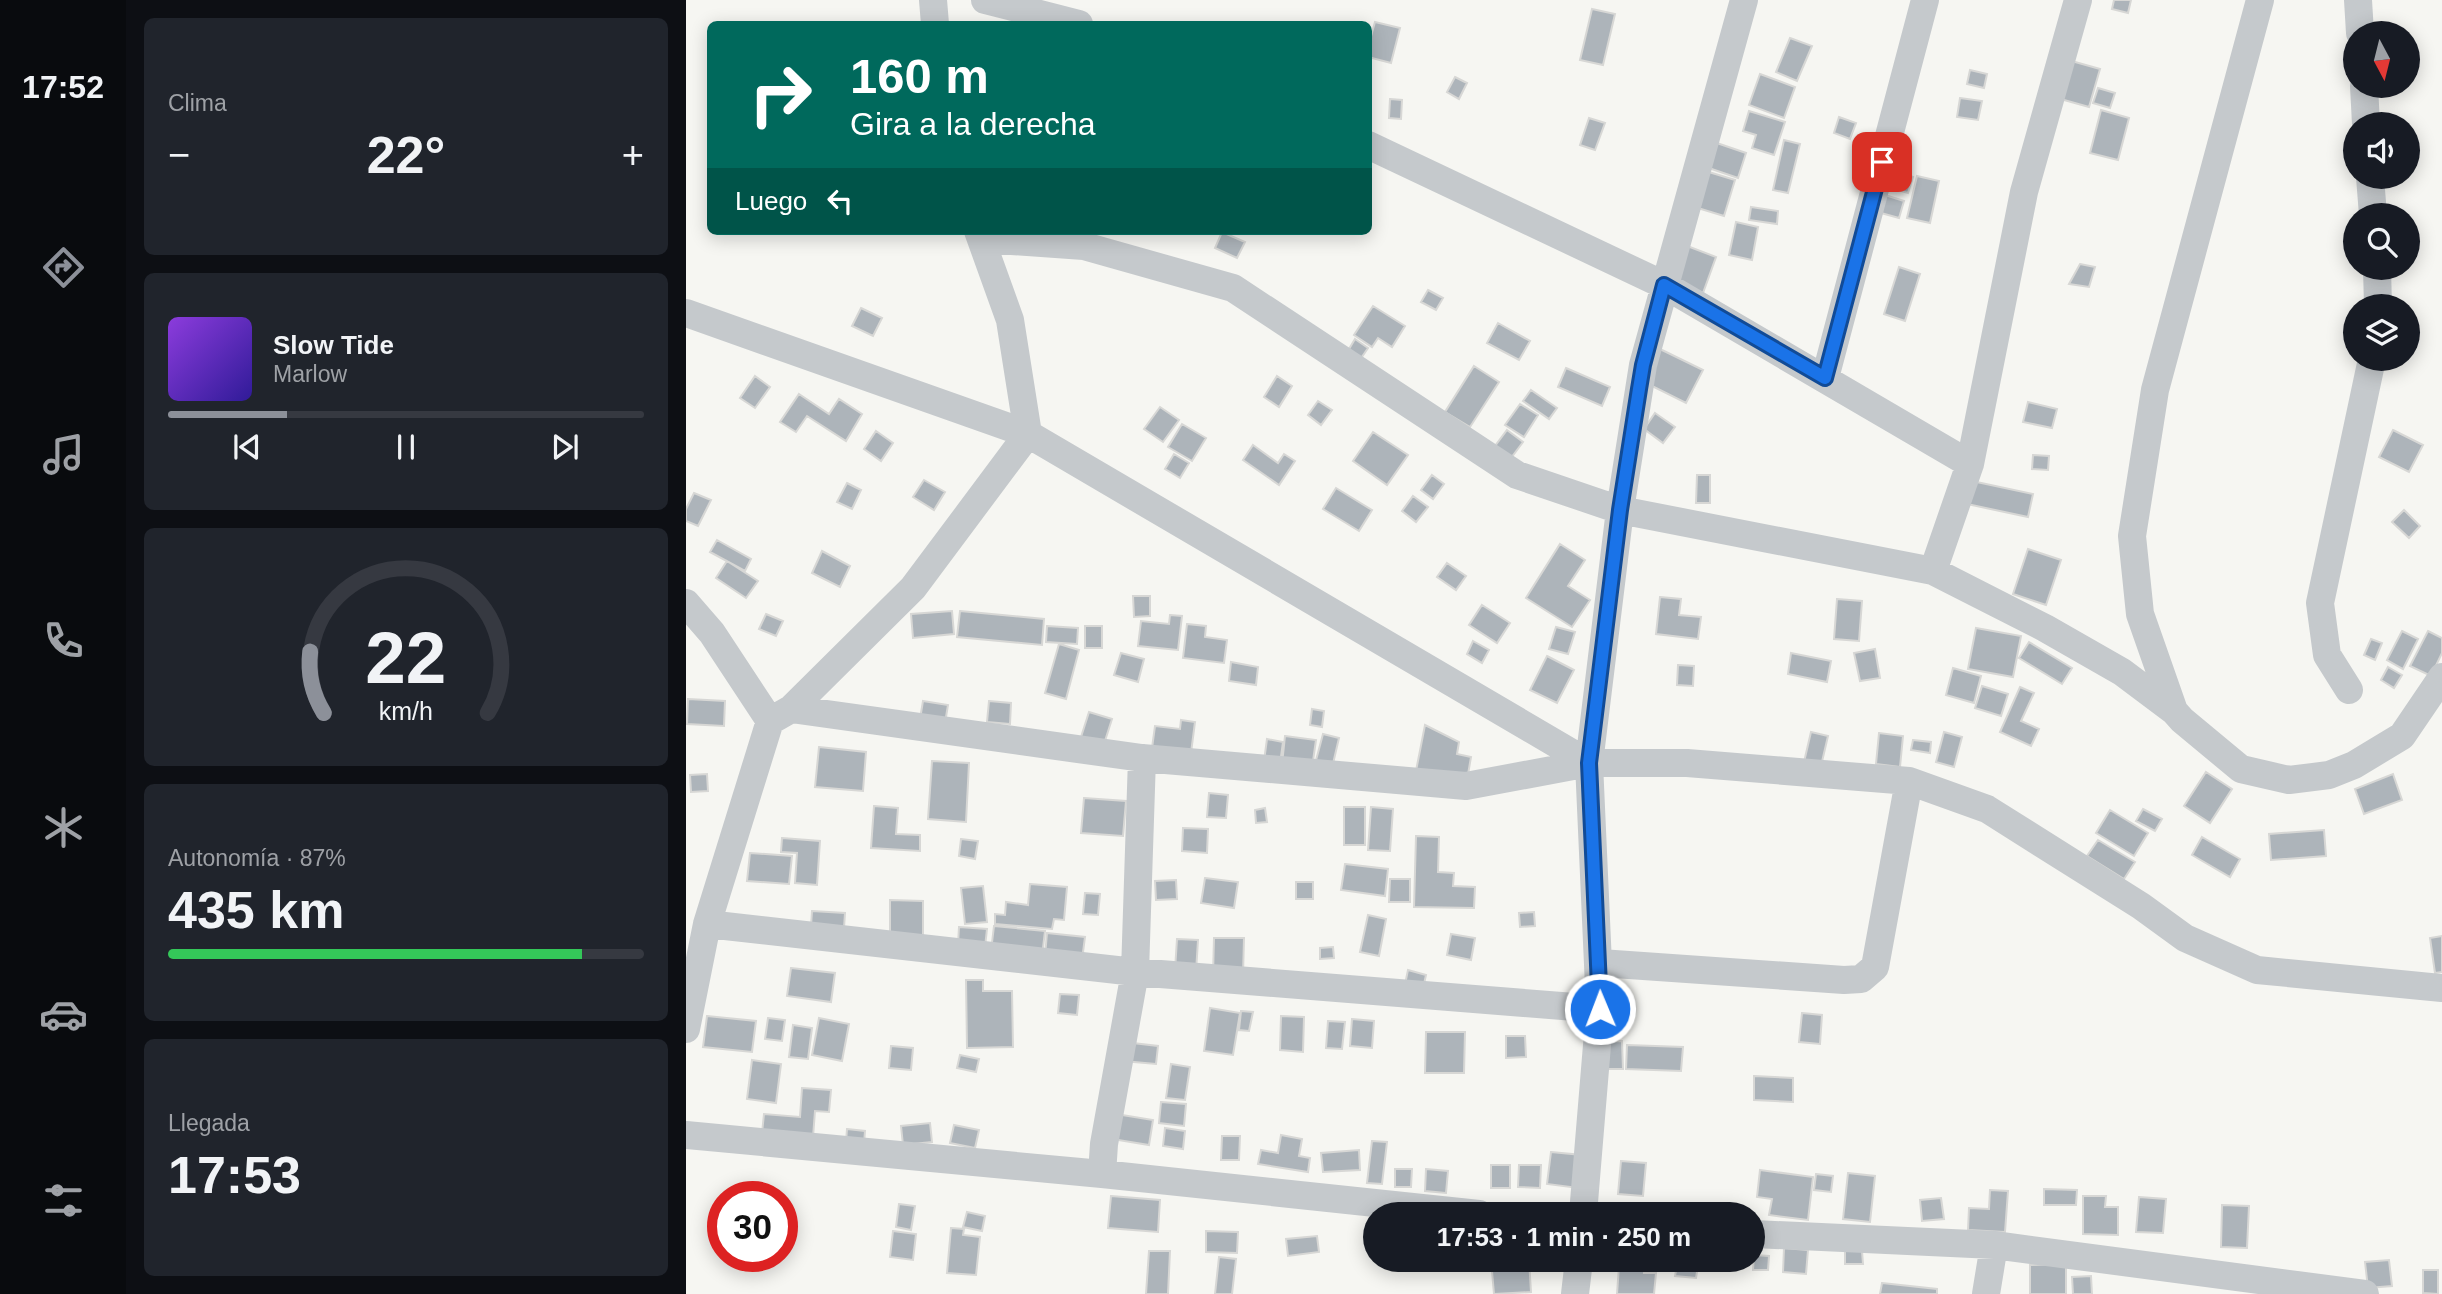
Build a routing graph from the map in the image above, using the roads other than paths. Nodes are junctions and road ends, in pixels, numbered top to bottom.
1 (933, 0) edge
2 (985, 0) edge
3 (1744, 0) edge
4 (1925, 0) edge
5 (2078, 0) edge
6 (2260, 0) edge
7 (2358, 0) edge
8 (935, 21) edge
9 (1067, 21) edge
10 (2359, 21) edge
11 (1372, 147) edge
12 (980, 235) edge
13 (1664, 285) junction
14 (686, 313) edge
15 (2369, 371) edge
16 (1825, 378) junction
17 (1028, 434) junction
18 (1970, 464) junction
19 (1620, 510) junction
20 (1933, 571) junction
21 (686, 603) edge
22 (2442, 677) edge
23 (2349, 691) dead end
24 (2174, 711) junction
25 (780, 715) junction
26 (1142, 758) junction
27 (1589, 763) junction
28 (1909, 780) junction
29 (708, 924) junction
30 (1600, 964) junction
31 (1135, 972) junction
32 (2442, 988) edge
33 (1600, 1009) junction
34 (686, 1029) edge
35 (686, 1135) edge
36 (1102, 1174) junction
37 (1366, 1202) edge
38 (1584, 1202) edge
39 (1765, 1235) edge
40 (1994, 1245) junction
41 (1578, 1272) edge
42 (1575, 1294) edge
43 (1986, 1294) edge
44 (2365, 1294) edge

1 - 8 street
2 - 9 street
3 - 13 street
4 - 16 street
5 - 18 street
6 - 24 street
7 - 10 street
11 - 13 street
12 - 17 street
12 - 19 street
13 - 16 street
13 - 19 street
14 - 17 street
15 - 23 street
16 - 18 street
17 - 25 street
17 - 27 street
18 - 20 street
19 - 20 street
19 - 27 street
20 - 24 street
21 - 25 street
22 - 24 street
25 - 26 street
25 - 29 street
26 - 27 street
26 - 31 street
27 - 28 street
27 - 30 street
28 - 30 street
28 - 32 street
29 - 31 street
29 - 34 street
30 - 33 street
31 - 33 street
31 - 36 street
33 - 38 street
35 - 36 street
36 - 37 street
39 - 40 street
40 - 43 street
40 - 44 street
41 - 42 street

